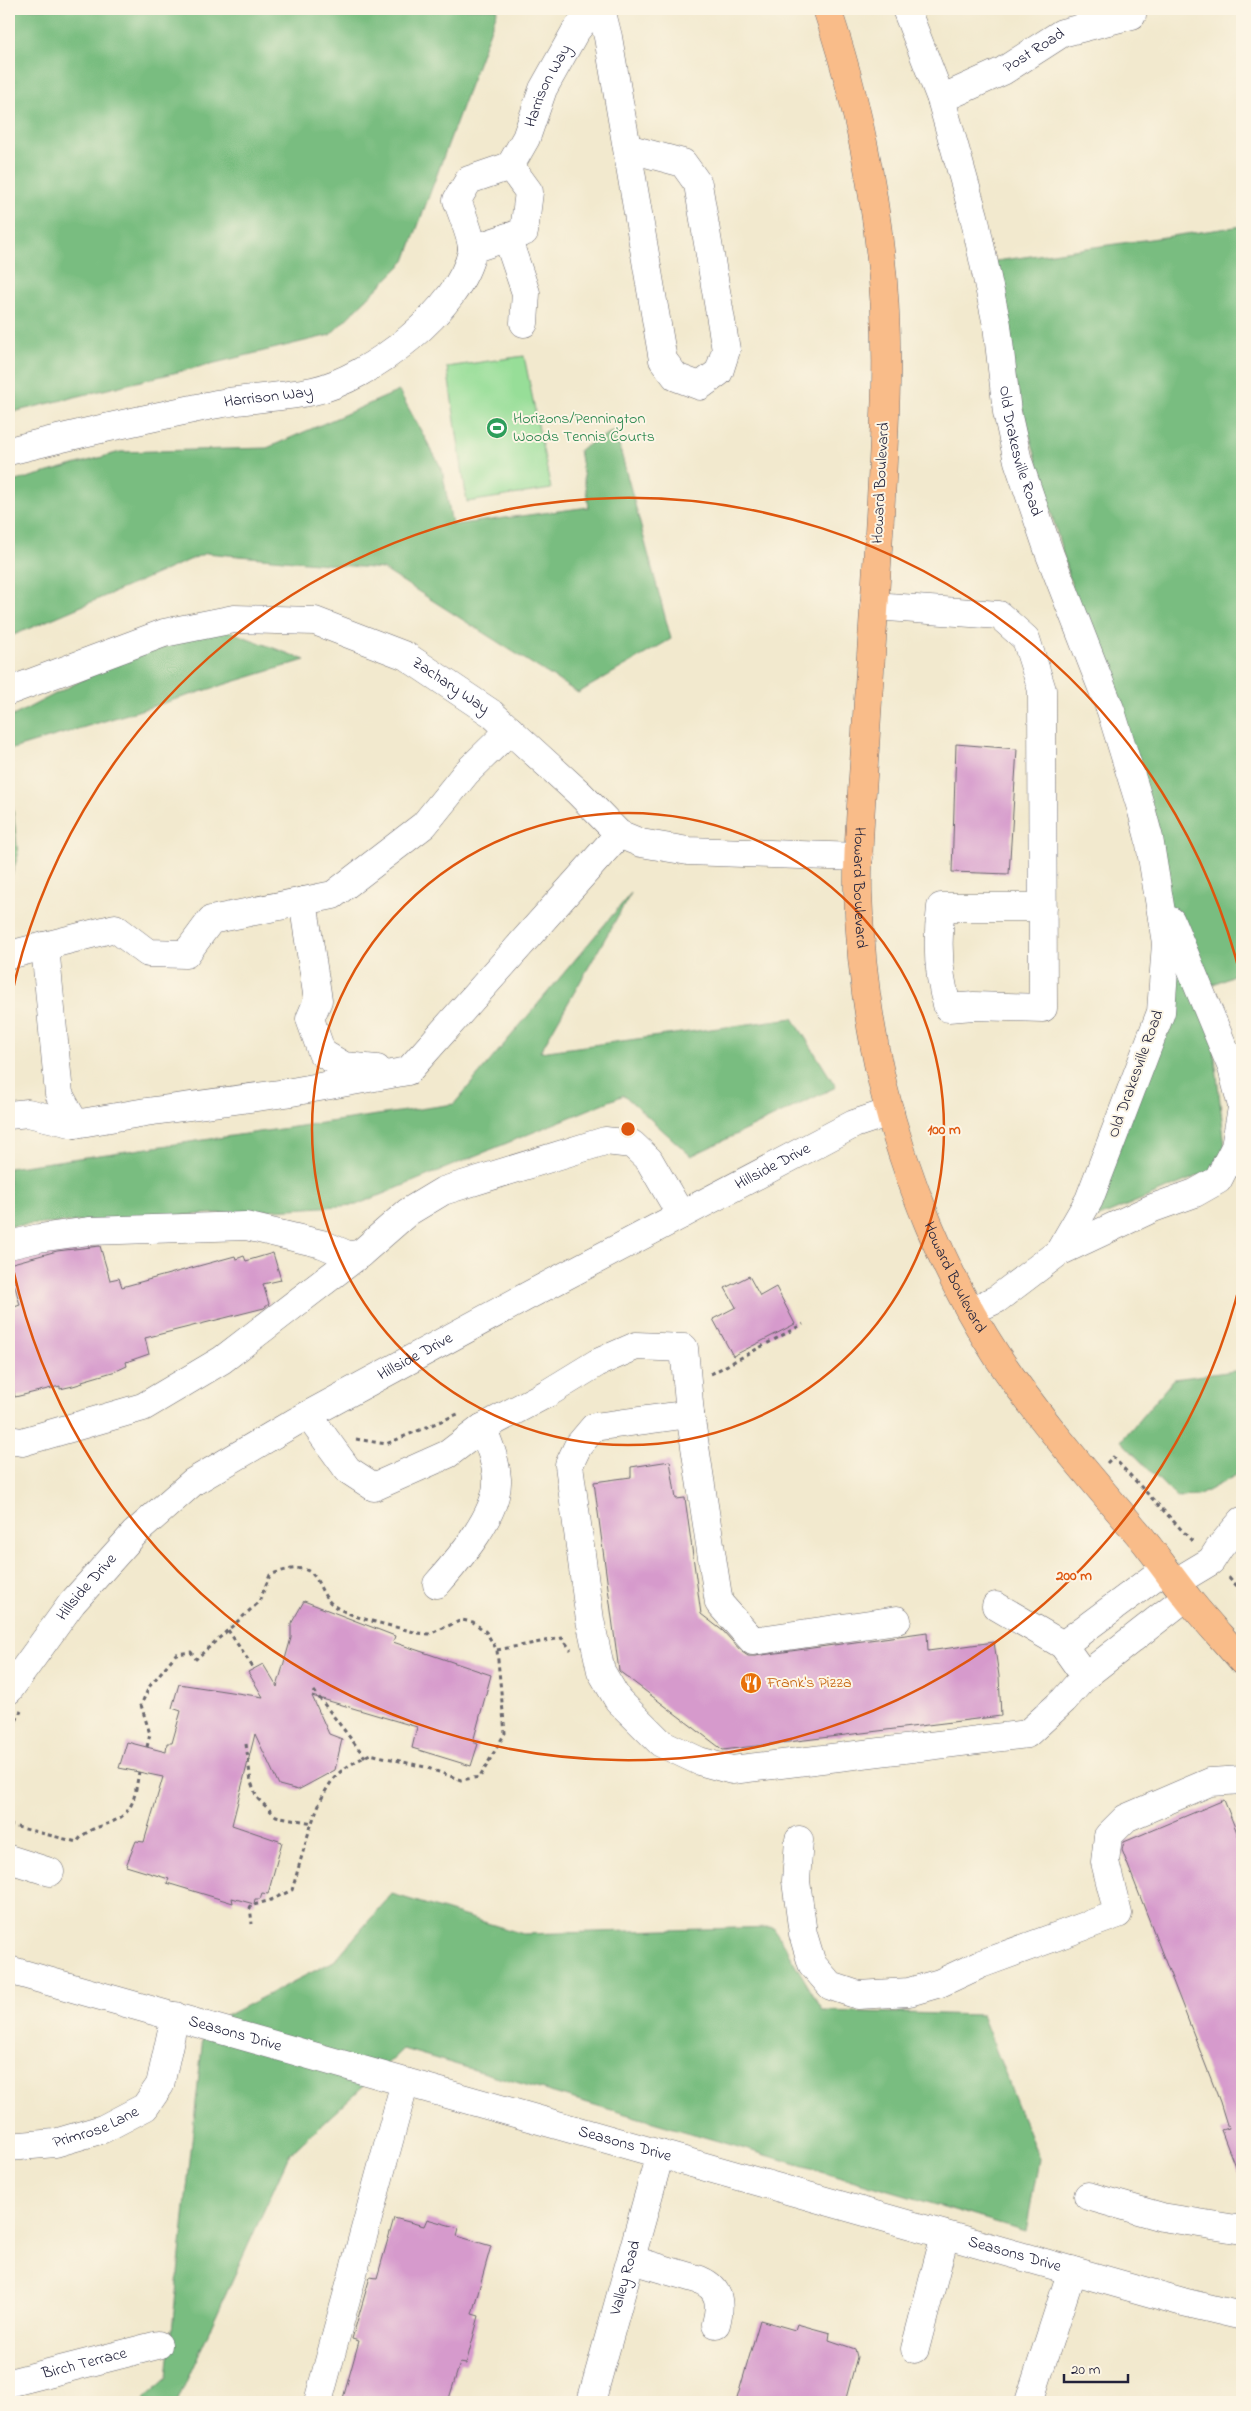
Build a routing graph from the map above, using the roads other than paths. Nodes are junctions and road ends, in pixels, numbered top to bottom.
1 (593, 9) edge
2 (601, 9) edge
3 (827, 9) edge
4 (906, 9) edge
5 (1132, 15) dead end
6 (941, 98) junction
7 (627, 148) junction
8 (510, 166) junction
9 (507, 238) junction
10 (472, 249) junction
11 (524, 323) dead end
12 (9, 451) edge
13 (874, 606) junction
14 (9, 691) edge
15 (510, 730) junction
16 (619, 834) junction
17 (860, 857) junction
18 (1156, 885) junction
19 (303, 901) junction
20 (1043, 907) junction
21 (45, 946) junction
22 (9, 955) edge
23 (408, 1071) junction
24 (1242, 1107) edge
25 (890, 1112) junction
26 (9, 1115) edge
27 (75, 1124) junction
28 (681, 1215) junction
29 (9, 1245) edge
30 (1059, 1252) junction
31 (360, 1254) junction
32 (971, 1311) junction
33 (690, 1414) junction
34 (308, 1415) junction
35 (482, 1428) junction
36 (9, 1440) edge
37 (1242, 1521) edge
38 (1176, 1583) junction
39 (437, 1584) dead end
40 (996, 1606) dead end
41 (897, 1620) dead end
42 (1063, 1645) junction
43 (1242, 1661) edge
44 (1085, 1676) junction
45 (15, 1700) edge
46 (1242, 1780) edge
47 (799, 1840) dead end
48 (9, 1859) edge
49 (50, 1872) dead end
50 (9, 1970) edge
51 (175, 2016) junction
52 (405, 2082) junction
53 (9, 2147) edge
54 (660, 2154) junction
55 (1088, 2196) dead end
56 (1242, 2230) edge
57 (945, 2235) junction
58 (632, 2260) junction
59 (1072, 2270) junction
60 (1242, 2316) edge
61 (716, 2324) dead end
62 (158, 2346) dead end
63 (915, 2349) dead end
64 (9, 2383) edge
65 (318, 2402) edge
66 (591, 2402) edge
67 (1029, 2402) edge

1 - 8 street, Harrison Way
2 - 7 street
3 - 13 main road, Howard Boulevard
4 - 6 street, Old Drakesville Road
5 - 6 street, Post Road
6 - 18 street, Old Drakesville Road
7 - 7 street
8 - 9 street
8 - 10 street
9 - 10 street
9 - 11 street
10 - 12 street, Harrison Way
13 - 17 main road, Howard Boulevard
13 - 20 street
14 - 15 street, Zachary Way
15 - 16 street, Zachary Way
15 - 19 street
16 - 17 street, Zachary Way
16 - 23 street
17 - 25 main road, Howard Boulevard
18 - 24 street, Old Drakesville Road
18 - 30 street, Old Drakesville Road
19 - 21 street
19 - 23 street
20 - 20 street
21 - 22 street
21 - 27 street
23 - 27 street
24 - 30 street, Old Drakesville Road
25 - 28 street, Hillside Drive
25 - 32 main road, Howard Boulevard
26 - 27 street
28 - 31 street
28 - 34 street, Hillside Drive
29 - 31 street
30 - 32 street, Old Drakesville Road
31 - 36 street
32 - 38 main road, Howard Boulevard
33 - 35 street
33 - 41 street
33 - 44 street
34 - 35 street
34 - 45 street, Hillside Drive
35 - 39 street
37 - 38 street
38 - 42 street
38 - 43 main road, Howard Boulevard
38 - 44 street
40 - 42 street
42 - 44 street
46 - 47 street
48 - 49 street
50 - 51 street, Seasons Drive
51 - 52 street, Seasons Drive
51 - 53 street, Primrose Lane
52 - 54 street, Seasons Drive
52 - 65 street
54 - 57 street, Seasons Drive
54 - 58 street, Valley Road
55 - 56 street
57 - 59 street, Seasons Drive
57 - 63 street
58 - 61 street
58 - 66 street, Valley Road
59 - 60 street, Seasons Drive
59 - 67 street
62 - 64 street, Birch Terrace

